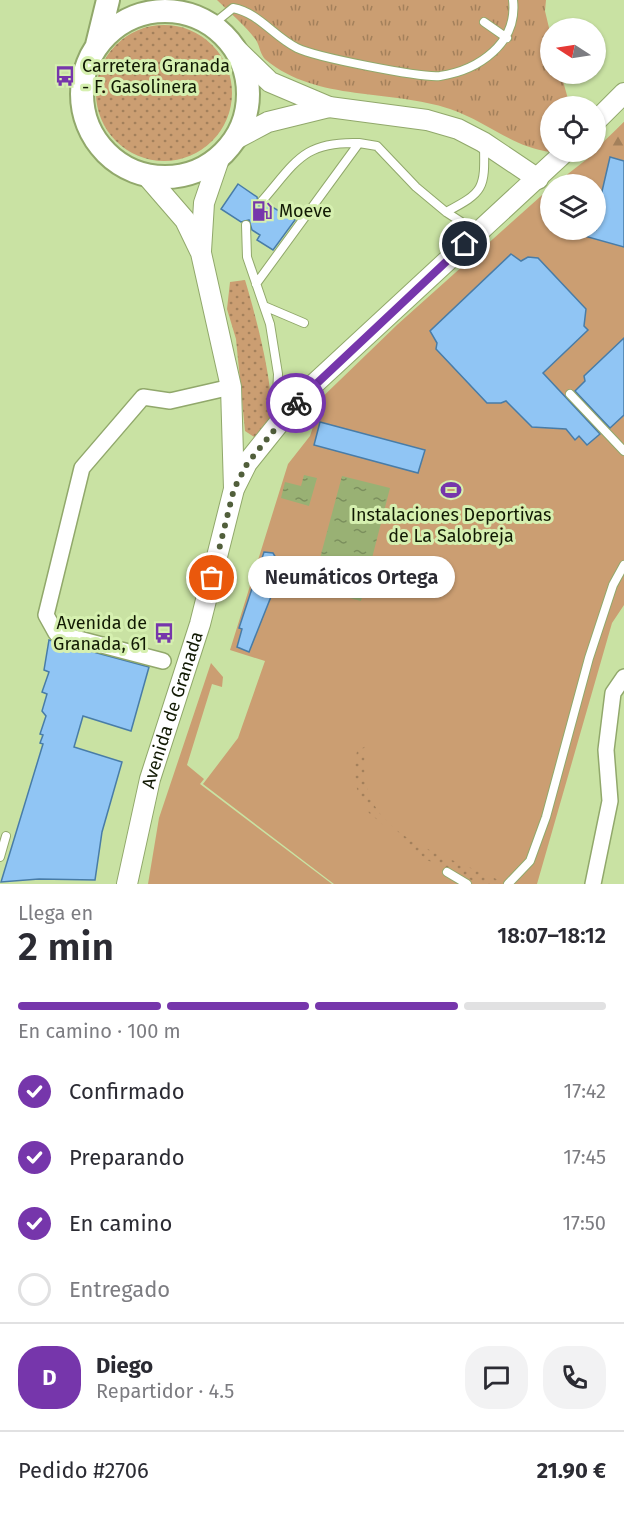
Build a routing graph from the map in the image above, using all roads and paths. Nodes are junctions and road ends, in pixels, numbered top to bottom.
1 (108, 0) edge
2 (513, 0) edge
3 (177, 6) edge
4 (484, 22) dead end
5 (212, 25) junction
6 (507, 39) junction
7 (97, 46) junction
8 (233, 46) junction
9 (624, 93) edge
10 (329, 107) junction
11 (606, 111) edge
12 (483, 142) junction
13 (359, 143) junction
14 (227, 148) junction
15 (556, 162) edge
16 (146, 175) junction
17 (538, 179) junction
18 (262, 201) dead end
19 (446, 212) junction
20 (246, 225) dead end
21 (482, 229) junction
22 (201, 253) junction
23 (256, 284) junction
24 (264, 306) junction
25 (304, 323) dead end
26 (231, 387) junction
27 (570, 394) dead end
28 (276, 430) junction
29 (624, 451) edge
30 (234, 489) junction
31 (624, 566) edge
32 (163, 662) dead end
33 (624, 677) edge
34 (6, 836) dead end
35 (0, 857) edge
36 (447, 872) dead end
37 (127, 884) edge
38 (467, 884) edge
39 (508, 884) edge
40 (592, 884) edge

1 - 7 main road
2 - 6 lane
3 - 5 main road
3 - 7 main road
4 - 6 lane
5 - 6 lane
5 - 8 main road
7 - 16 main road
8 - 10 street
8 - 14 main road
9 - 11 street
10 - 12 street
10 - 14 street
12 - 17 street
12 - 19 lane
13 - 18 lane
13 - 19 lane
13 - 23 lane
14 - 16 main road
14 - 22 street, Avenida de Granada
15 - 17 street
16 - 22 street, Avenida de Granada
17 - 21 street
19 - 21 lane
20 - 23 lane
21 - 28 street
22 - 26 street, Avenida de Granada
23 - 24 lane
24 - 25 lane
24 - 28 lane
26 - 30 street, Avenida de Granada
26 - 32 street
27 - 29 lane
28 - 30 street
30 - 37 street, Avenida de Granada
31 - 39 lane
33 - 40 street
34 - 35 lane
36 - 38 lane

